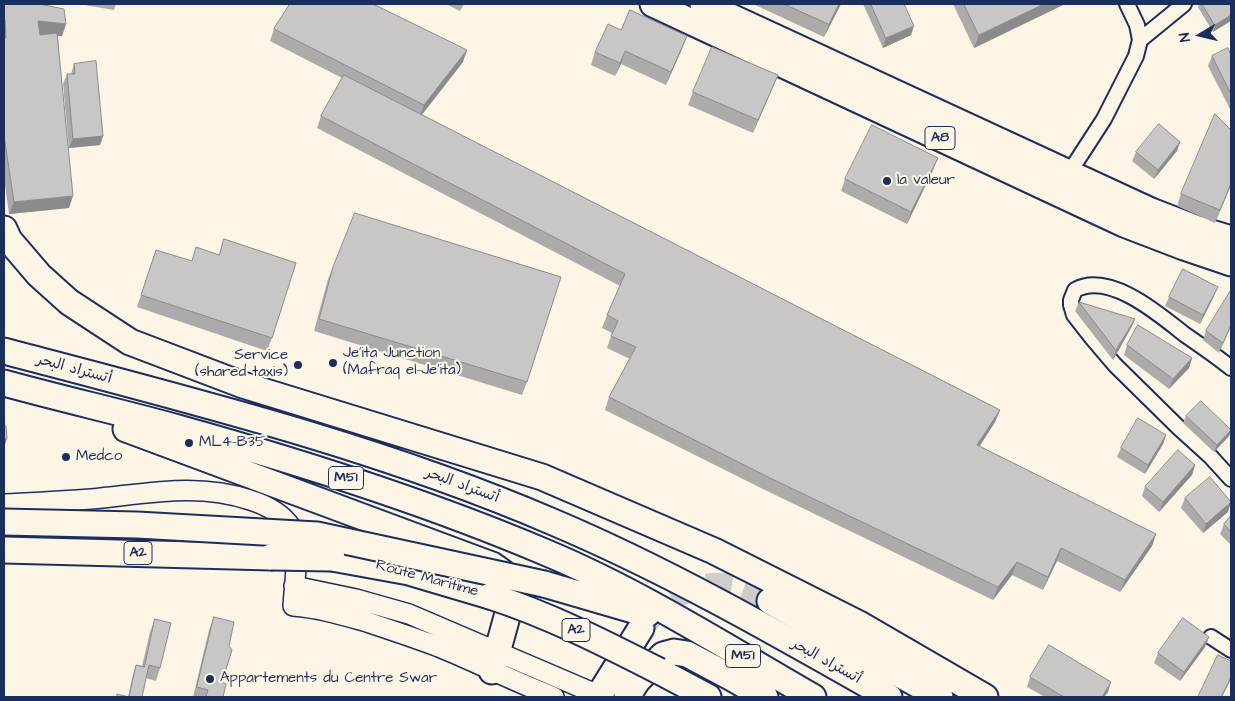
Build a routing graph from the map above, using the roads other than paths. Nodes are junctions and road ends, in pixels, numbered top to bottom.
1 (653, 4) edge
2 (703, 4) edge
3 (1127, 4) edge
4 (1184, 4) edge
5 (1140, 40) junction
6 (1070, 173) junction
7 (4, 229) edge
8 (1231, 239) edge
9 (4, 257) edge
10 (1231, 263) edge
11 (130, 342) junction
12 (4, 351) edge
13 (1231, 368) edge
14 (4, 383) edge
15 (74, 401) junction
16 (299, 431) junction
17 (1231, 479) edge
18 (12, 503) edge
19 (4, 522) edge
20 (4, 550) edge
21 (294, 586) junction
22 (770, 601) tunnel mouth
23 (673, 616) junction
24 (641, 628) tunnel mouth
25 (1211, 637) edge
26 (1231, 650) edge
27 (495, 661) junction
28 (554, 697) edge
29 (600, 697) edge
30 (627, 697) edge
31 (708, 697) edge
32 (765, 697) edge
33 (813, 697) edge
34 (889, 697) edge
35 (940, 697) edge
36 (985, 697) edge

1 - 10 highway, A8
2 - 6 highway, A8
3 - 5 street
4 - 5 street
5 - 6 street
6 - 8 highway, A8
7 - 11 highway
9 - 11 highway
11 - 16 highway
11 - 36 highway
12 - 16 highway, أتستراد البحر / M51
13 - 17 street
14 - 15 highway, أتستراد البحر / M51
15 - 23 highway, أتستراد البحر / M51
15 - 27 highway
16 - 34 highway, أتستراد البحر / M51
18 - 21 street
19 - 23 highway, bridge
20 - 31 highway, Route Maritime / A2, bridge
21 - 27 street
21 - 27 street
22 - 35 highway
23 - 33 highway, أتستراد البحر / M51
24 - 29 highway
25 - 26 street
27 - 28 street
27 - 29 street
30 - 32 highway

